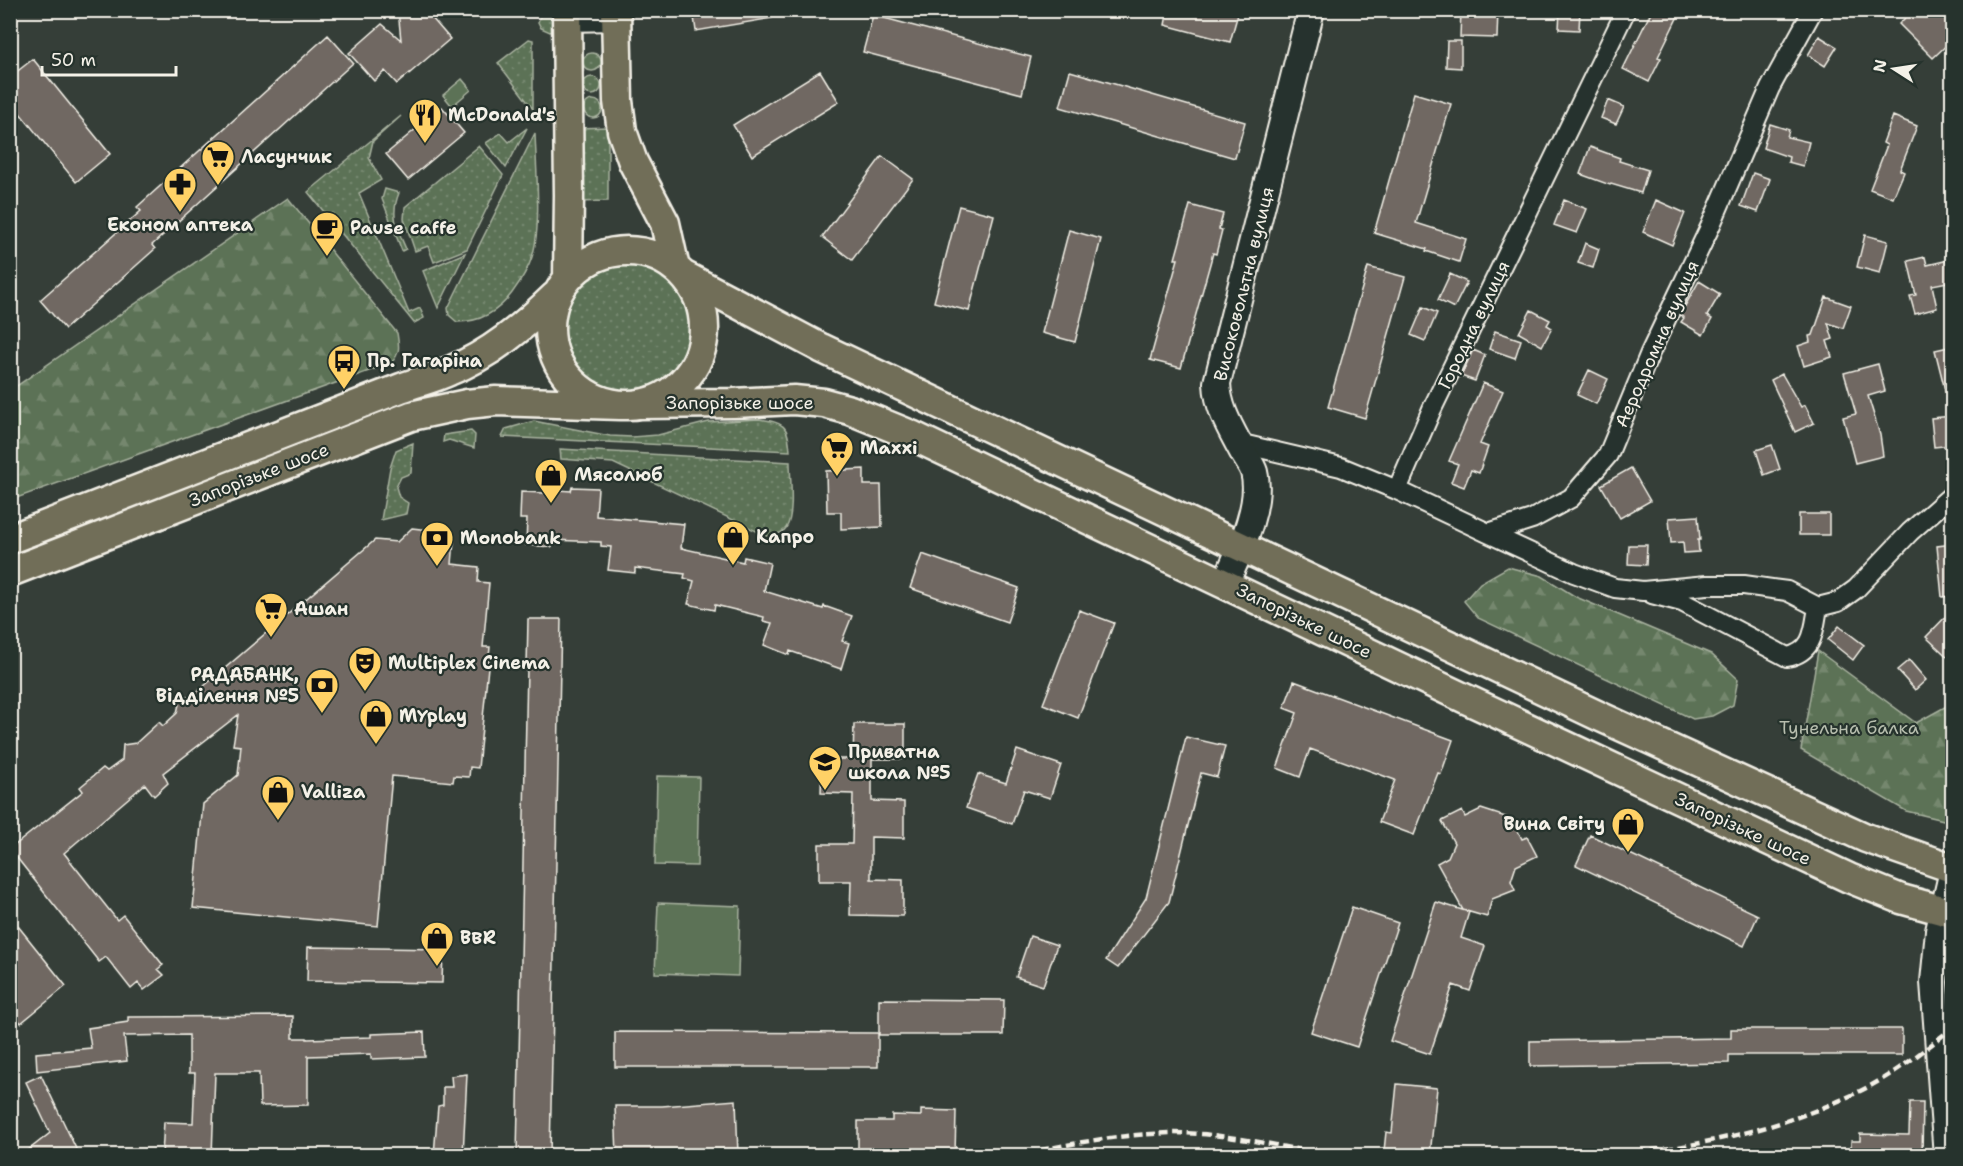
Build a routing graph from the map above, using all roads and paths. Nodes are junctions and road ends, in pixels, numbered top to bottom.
1 (1311, 10) edge
2 (1626, 10) edge
3 (1813, 10) edge
4 (567, 16) edge
5 (616, 16) edge
6 (680, 272) junction
7 (561, 287) junction
8 (630, 404) junction
9 (1238, 443) junction
10 (1397, 490) junction
11 (1953, 495) edge
12 (1488, 533) junction
13 (10, 539) edge
14 (1241, 545) junction
15 (10, 572) edge
16 (1225, 584) junction
17 (1643, 591) junction
18 (1818, 607) junction
19 (1953, 868) edge
20 (1953, 875) edge
21 (1948, 912) edge
22 (1945, 1031) edge
23 (1947, 1155) edge

1 - 9 main road, Високовольтна вулиця
2 - 10 street, Городна вулиця
3 - 12 street, Аеродромна вулиця
4 - 5 street
4 - 7 main road
5 - 6 main road
6 - 7 main road
6 - 8 main road
6 - 14 main road
7 - 8 main road
7 - 13 main road, Запорізьке шосе
8 - 15 main road, Запорізьке шосе
8 - 16 main road, Запорізьке шосе
9 - 10 street
9 - 14 main road, Високовольтна вулиця
10 - 12 street
11 - 18 street
12 - 17 street
14 - 16 main road, Високовольтна вулиця
14 - 19 main road
16 - 21 main road, Запорізьке шосе
17 - 18 street
17 - 18 street
20 - 21 main road
21 - 22 main road
22 - 23 main road

